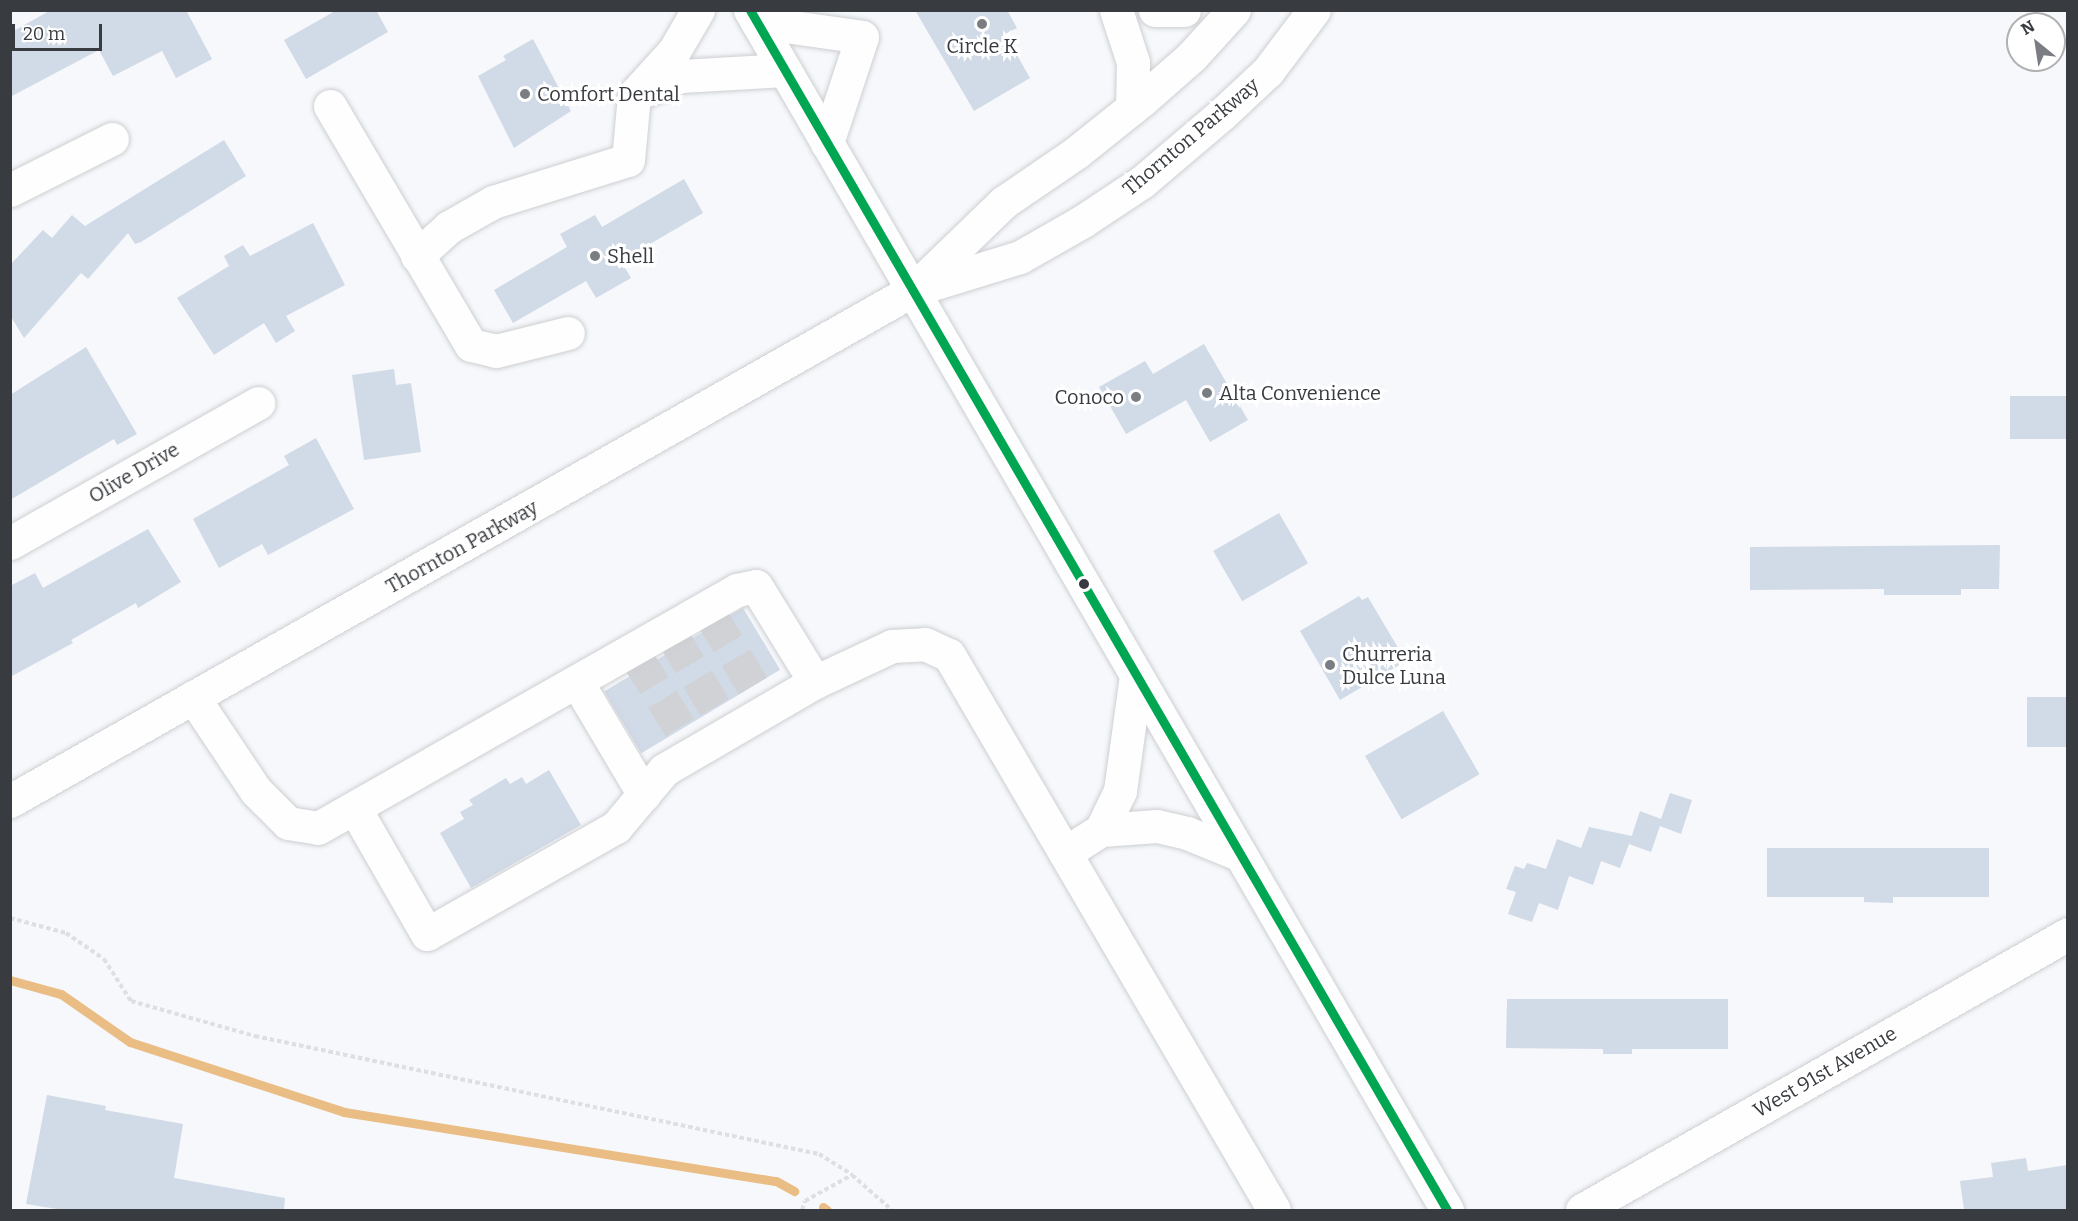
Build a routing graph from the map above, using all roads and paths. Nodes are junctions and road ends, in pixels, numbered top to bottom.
1 (698, 10) edge
2 (1116, 10) edge
3 (1155, 10) edge
4 (1184, 10) edge
5 (1234, 10) edge
6 (1314, 10) edge
7 (754, 16) edge
8 (785, 70) junction
9 (634, 95) junction
10 (330, 106) dead end
11 (1132, 108) junction
12 (112, 139) dead end
13 (827, 143) junction
14 (10, 190) edge
15 (417, 256) junction
16 (913, 290) junction
17 (568, 333) dead end
18 (258, 403) dead end
19 (10, 543) edge
20 (1136, 675) junction
21 (577, 682) junction
22 (815, 682) junction
23 (193, 697) junction
24 (644, 795) junction
25 (10, 801) edge
26 (355, 809) junction
27 (1101, 830) junction
28 (1065, 853) junction
29 (1241, 855) junction
30 (10, 918) edge
31 (2067, 934) edge
32 (852, 1175) junction
33 (802, 1210) edge
34 (892, 1210) edge
35 (1274, 1210) edge
36 (1447, 1210) edge
37 (1582, 1210) edge

1 - 9 main road
2 - 11 main road
3 - 4 main road
5 - 11 main road, Thornton Parkway
6 - 16 main road, Thornton Parkway
7 - 8 main road
7 - 13 main road
8 - 9 main road
8 - 13 main road
9 - 15 main road
10 - 15 main road
11 - 16 main road, Thornton Parkway
12 - 14 main road
13 - 16 main road
15 - 17 main road
16 - 20 main road
16 - 23 main road, Thornton Parkway
18 - 19 main road, Olive Drive
20 - 27 main road
20 - 29 main road
21 - 22 main road
21 - 24 main road
21 - 26 main road
22 - 24 main road
22 - 28 main road
23 - 25 main road, Thornton Parkway
23 - 26 main road
24 - 26 main road
27 - 28 main road
27 - 29 main road
28 - 35 main road
29 - 36 main road
30 - 32 path
31 - 37 main road, West 91st Avenue
32 - 33 path
32 - 34 path

